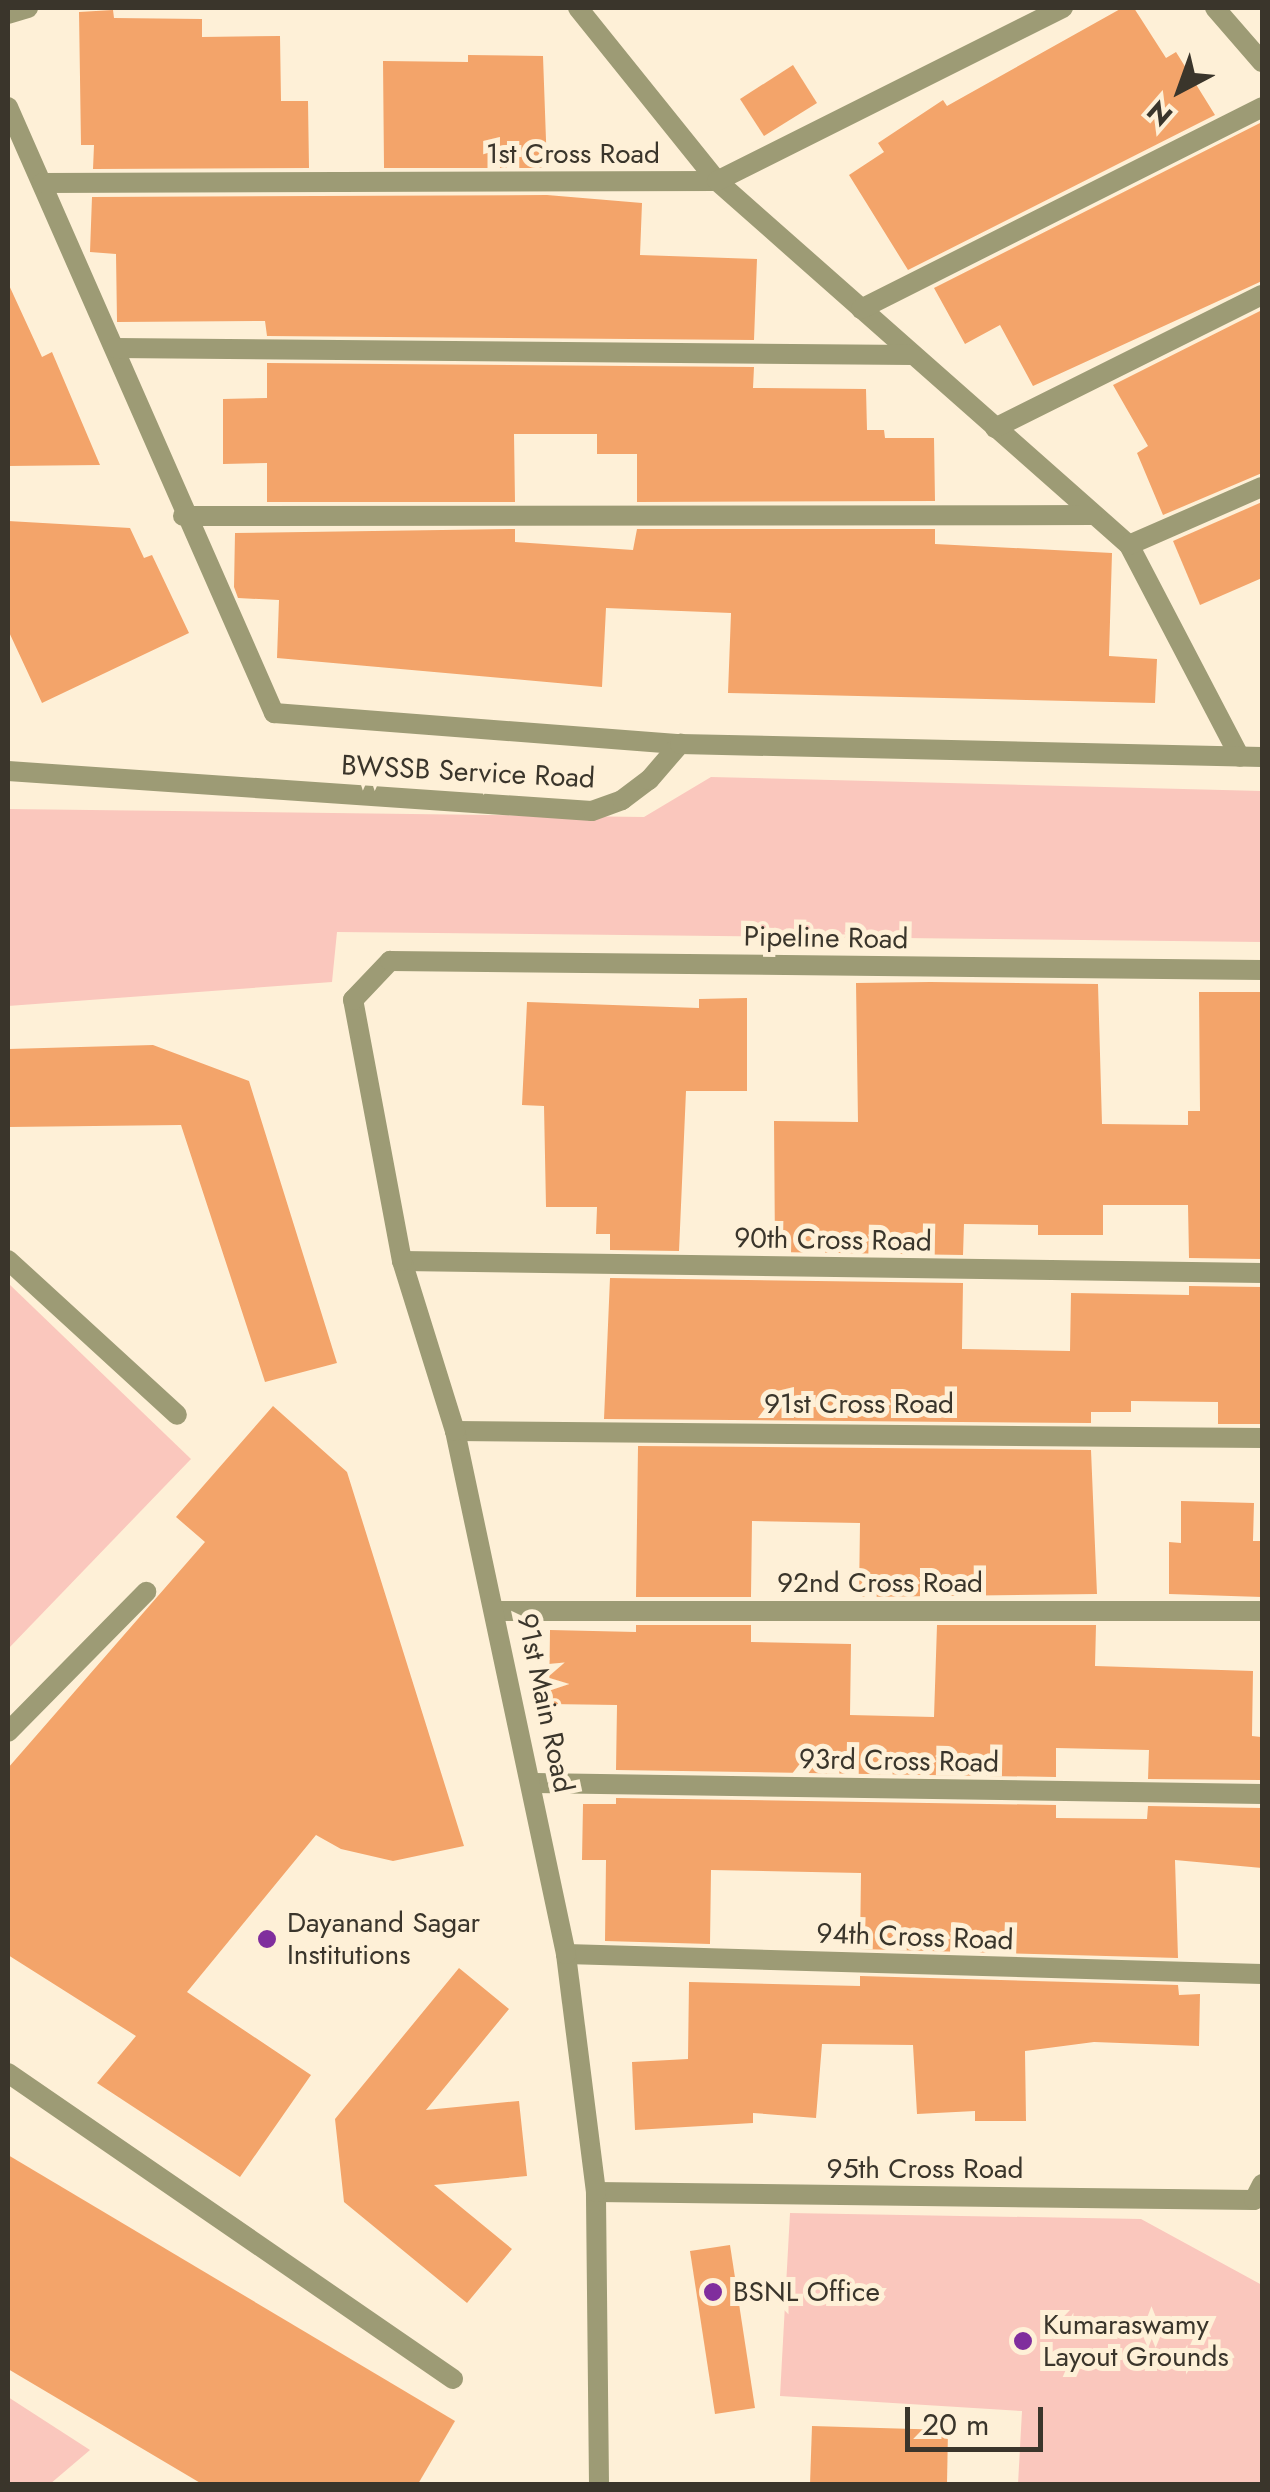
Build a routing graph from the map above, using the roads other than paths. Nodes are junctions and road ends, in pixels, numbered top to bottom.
1 (28, 8) edge
2 (578, 8) edge
3 (1063, 8) edge
4 (1215, 8) edge
5 (8, 14) edge
6 (1262, 62) edge
7 (8, 107) edge
8 (1262, 107) edge
9 (717, 181) junction
10 (42, 183) junction
11 (1262, 296) edge
12 (861, 309) junction
13 (115, 348) junction
14 (912, 354) junction
15 (995, 428) junction
16 (1262, 487) edge
17 (1092, 515) junction
18 (183, 516) junction
19 (1129, 545) junction
20 (680, 744) junction
21 (1240, 757) junction
22 (1262, 757) edge
23 (8, 771) edge
24 (390, 961) joint
25 (1262, 970) edge
26 (8, 1260) edge
27 (402, 1261) junction
28 (1262, 1273) edge
29 (177, 1415) dead end
30 (455, 1431) junction
31 (1262, 1438) edge
32 (146, 1592) dead end
33 (497, 1611) junction
34 (1262, 1611) edge
35 (8, 1732) edge
36 (534, 1783) junction
37 (1262, 1794) edge
38 (566, 1954) junction
39 (1262, 1974) edge
40 (8, 2073) edge
41 (596, 2192) junction
42 (1258, 2192) edge
43 (453, 2380) dead end
44 (599, 2484) edge

1 - 5 street
2 - 9 street
3 - 9 street, 1st Cross Road
4 - 6 street
7 - 10 street
8 - 12 street
9 - 10 street, 1st Cross Road
9 - 12 street
10 - 13 street
11 - 15 street
12 - 14 street
13 - 14 street
13 - 18 street
14 - 15 street
15 - 17 street
16 - 19 street
17 - 18 street
17 - 19 street
18 - 20 street
19 - 21 street
20 - 21 street
20 - 23 street, BWSSB Service Road
21 - 22 street
24 - 25 street, Pipeline Road
24 - 27 street, 91st Main Road
26 - 29 street
27 - 28 street, 90th Cross Road
27 - 30 street, 91st Main Road
30 - 31 street, 91st Cross Road
30 - 33 street, 91st Main Road
32 - 35 street
33 - 34 street, 92nd Cross Road
33 - 36 street, 91st Main Road
36 - 37 street, 93rd Cross Road
36 - 38 street, 91st Main Road
38 - 39 street, 94th Cross Road
38 - 41 street, 91st Main Road
40 - 43 street
41 - 42 street, 95th Cross Road
41 - 44 street, 91st Main Road

